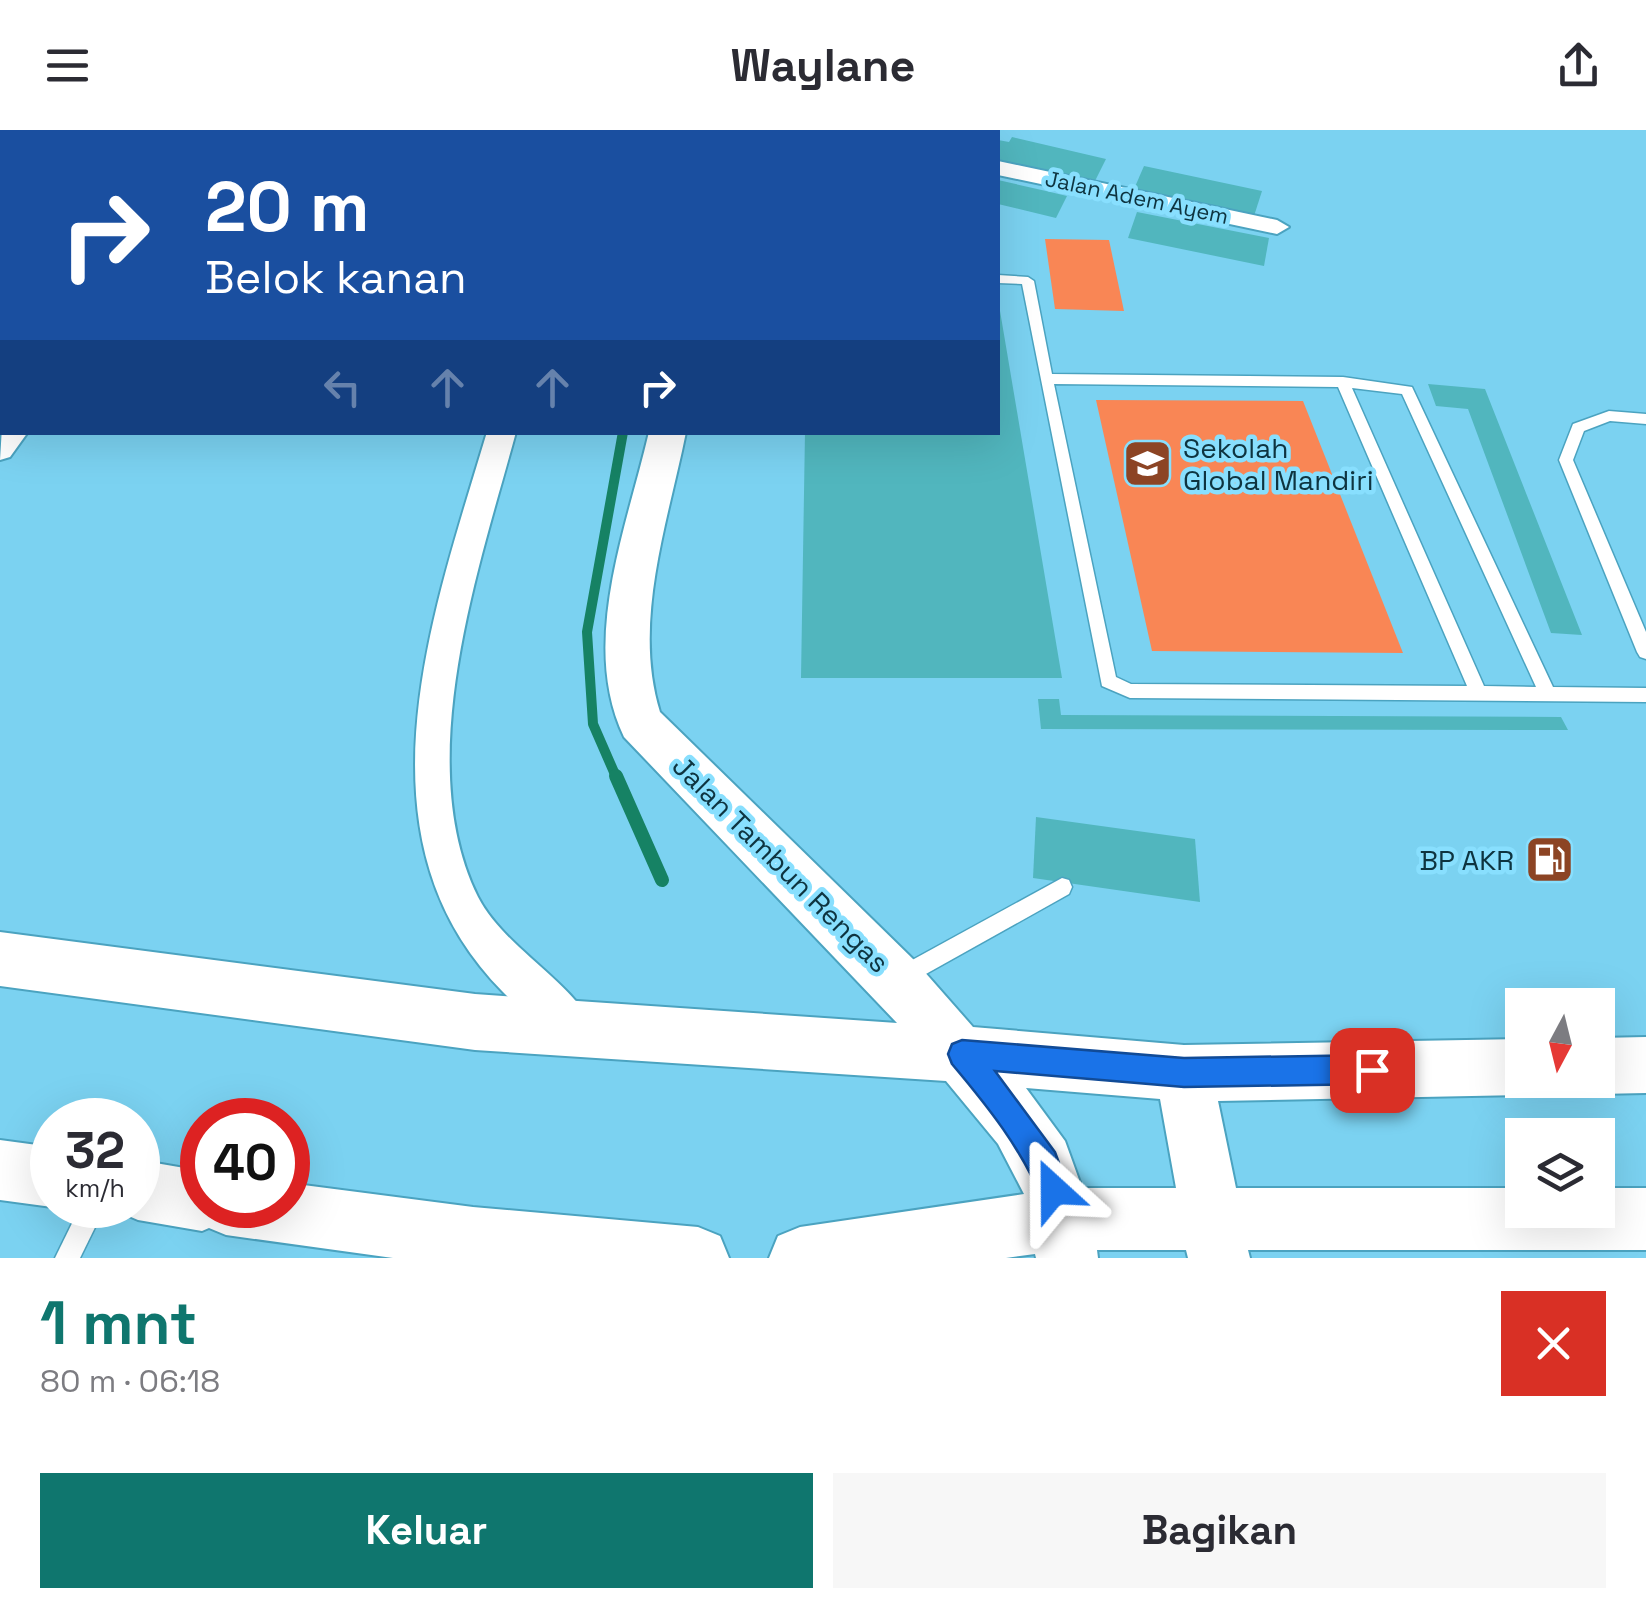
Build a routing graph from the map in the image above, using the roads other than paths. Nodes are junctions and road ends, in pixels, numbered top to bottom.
1 (1000, 168) edge
2 (1277, 227) dead end
3 (1000, 279) edge
4 (1046, 379) junction
5 (1343, 382) junction
6 (1646, 419) edge
7 (501, 435) edge
8 (667, 435) edge
9 (1644, 643) edge
10 (1477, 690) junction
11 (1547, 692) junction
12 (1646, 695) edge
13 (1062, 888) dead end
14 (0, 959) edge
15 (896, 980) junction
16 (572, 1028) junction
17 (962, 1054) junction
18 (1646, 1065) edge
19 (1615, 1066) edge
20 (1505, 1067) edge
21 (1184, 1072) junction
22 (0, 1170) edge
23 (30, 1174) edge
24 (310, 1217) edge
25 (1646, 1219) edge
26 (82, 1228) edge
27 (1065, 1238) edge
28 (1216, 1238) edge
29 (66, 1258) edge
30 (698, 1258) edge
31 (800, 1258) edge

1 - 2 street, Jalan Adem Ayem
3 - 4 lane
4 - 5 lane
4 - 10 lane
5 - 10 lane
5 - 11 lane
6 - 9 lane
7 - 16 street
8 - 15 street, Jalan Tambun Rengas
10 - 11 lane
11 - 12 lane
13 - 15 lane
14 - 16 street
15 - 17 street, Jalan Tambun Rengas
16 - 17 street
17 - 21 street
17 - 27 street, Jalan Tambun Rengas
18 - 19 street
20 - 21 street
21 - 28 street
22 - 23 street
24 - 30 street
25 - 28 street
26 - 29 lane
27 - 28 street
27 - 31 street

